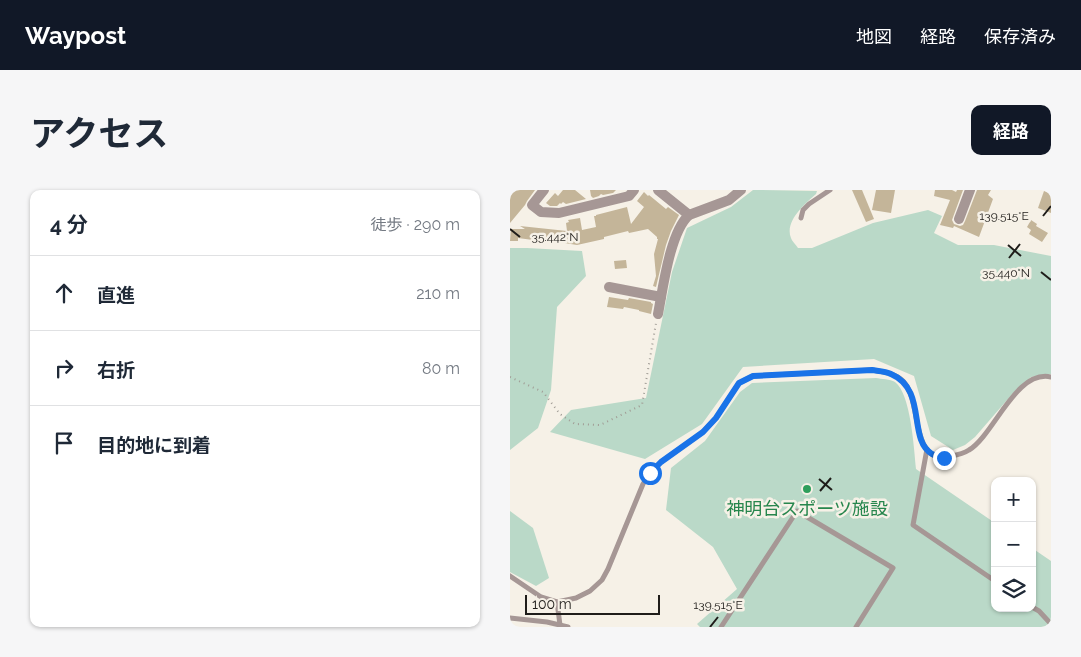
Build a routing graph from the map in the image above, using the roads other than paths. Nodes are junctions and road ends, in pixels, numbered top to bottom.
1 (544, 190) edge
2 (634, 190) edge
3 (658, 190) edge
4 (741, 190) edge
5 (830, 190) edge
6 (970, 190) edge
7 (689, 215) junction
8 (801, 218) dead end
9 (959, 220) dead end
10 (609, 287) dead end
11 (661, 297) junction
12 (658, 314) road end
13 (1051, 377) edge
14 (927, 449) junction
15 (510, 576) edge
16 (991, 578) edge
17 (557, 602) junction
18 (1036, 609) edge
19 (510, 618) edge
20 (1051, 624) edge
21 (560, 625) junction
22 (568, 627) edge
23 (721, 627) edge
24 (856, 627) edge

1 - 2 street
3 - 7 street
4 - 7 street
5 - 8 lane
6 - 9 street
7 - 11 street
10 - 11 street
11 - 12 street
13 - 14 lane
14 - 16 lane
14 - 17 lane
15 - 17 lane
17 - 21 lane
18 - 20 lane
19 - 21 lane
21 - 22 lane
23 - 24 lane

